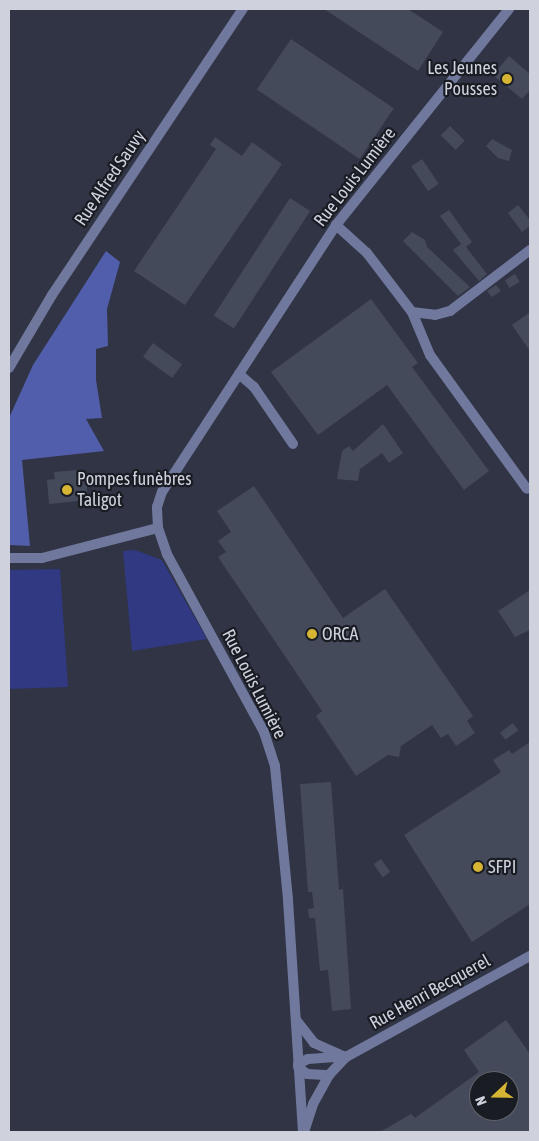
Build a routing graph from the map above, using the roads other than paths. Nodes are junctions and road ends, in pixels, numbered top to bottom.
1 (242, 9) edge
2 (508, 9) edge
3 (336, 224) junction
4 (530, 250) edge
5 (412, 312) junction
6 (9, 368) edge
7 (239, 374) junction
8 (293, 444) dead end
9 (528, 489) dead end
10 (158, 528) junction
11 (9, 558) edge
12 (530, 956) edge
13 (295, 1018) junction
14 (346, 1057) junction
15 (298, 1065) junction
16 (330, 1075) junction
17 (303, 1132) edge

1 - 6 street, Rue Alfred Sauvy
2 - 3 street, Rue Louis Lumière
3 - 5 street
3 - 7 street, Rue Louis Lumière
4 - 5 street
5 - 9 street
7 - 8 street
7 - 10 street, Rue Louis Lumière
10 - 11 street
10 - 13 street, Rue Louis Lumière
12 - 14 street, Rue Henri Becquerel
13 - 14 street
13 - 15 street, Rue Louis Lumière
14 - 15 street, Rue Henri Becquerel
14 - 16 street, Rue Henri Becquerel
15 - 16 street
15 - 17 street, Rue Louis Lumière
16 - 17 street, Rue Henri Becquerel

